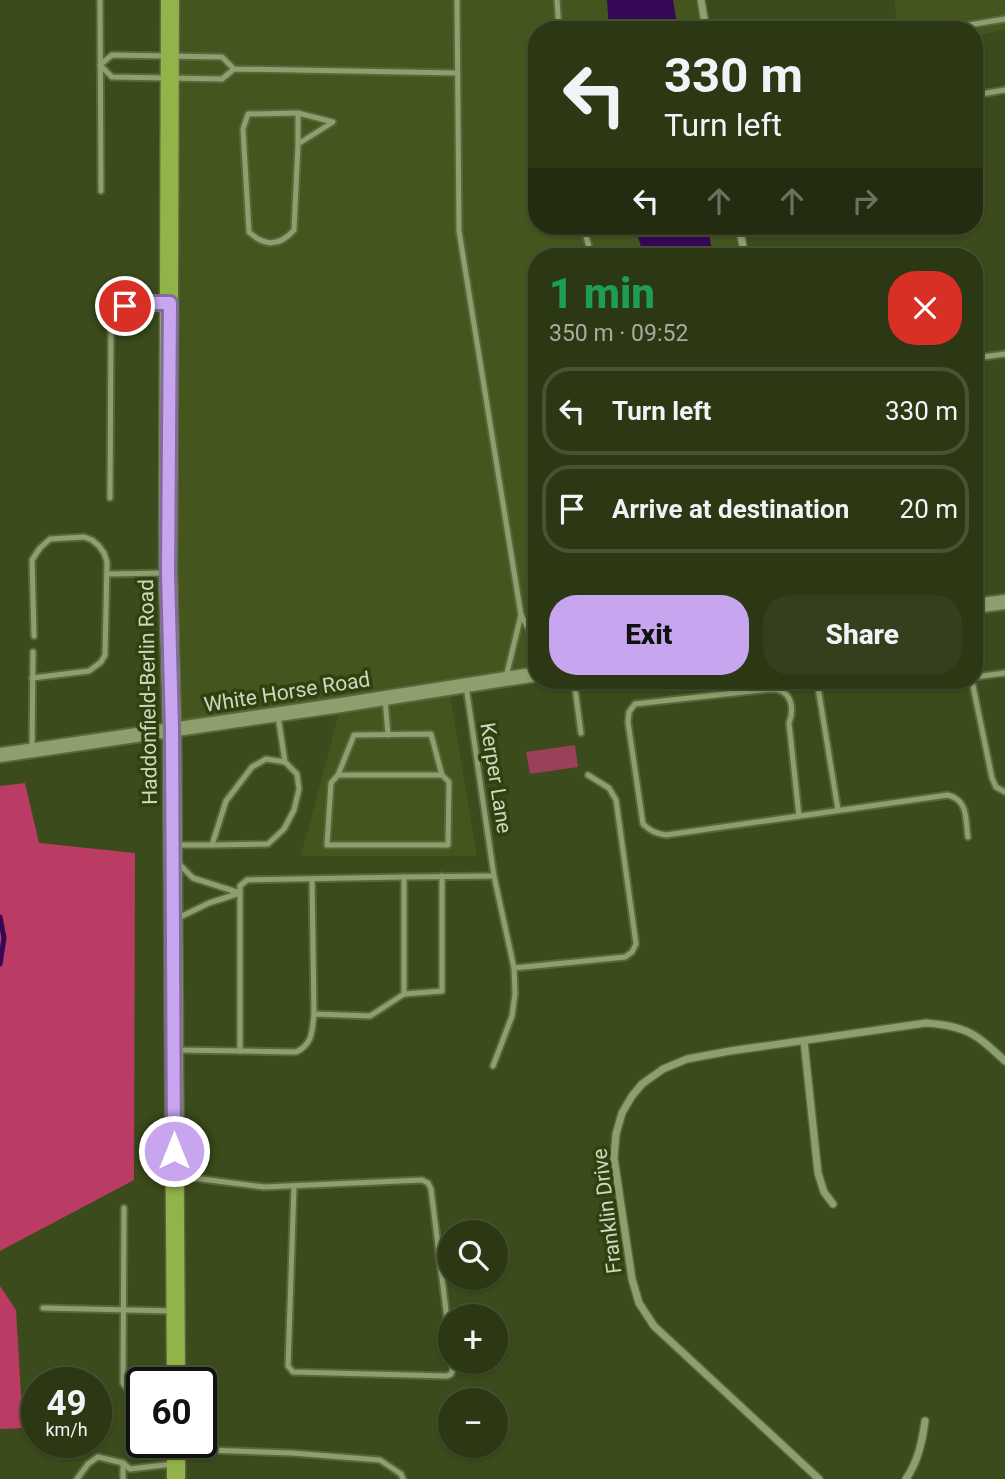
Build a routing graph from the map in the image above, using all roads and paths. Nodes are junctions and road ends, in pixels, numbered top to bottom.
1 (100, 0) edge
2 (170, 0) edge
3 (457, 0) edge
4 (557, 0) edge
5 (701, 0) edge
6 (1005, 19) edge
7 (558, 21) edge
8 (704, 21) edge
9 (983, 23) edge
10 (171, 56) junction
11 (100, 65) junction
12 (234, 69) junction
13 (458, 73) junction
14 (171, 78) junction
15 (1005, 90) edge
16 (983, 94) edge
17 (298, 113) junction
18 (298, 144) junction
19 (101, 191) dead end
20 (170, 303) junction
21 (1005, 354) edge
22 (983, 357) edge
23 (110, 498) dead end
24 (168, 573) junction
25 (107, 574) junction
26 (1005, 602) edge
27 (983, 605) edge
28 (521, 615) junction
29 (528, 628) edge
30 (34, 636) dead end
31 (33, 652) dead end
32 (1005, 673) edge
33 (528, 675) edge
34 (983, 677) edge
35 (32, 678) junction
36 (505, 679) junction
37 (466, 686) junction
38 (575, 689) edge
39 (818, 689) edge
40 (975, 689) edge
41 (384, 699) junction
42 (278, 715) junction
43 (172, 730) junction
44 (582, 733) dead end
45 (388, 735) junction
46 (32, 750) junction
47 (0, 755) edge
48 (285, 762) junction
49 (338, 775) junction
50 (442, 775) junction
51 (588, 775) dead end
52 (1005, 792) edge
53 (838, 810) junction
54 (799, 816) junction
55 (968, 837) dead end
56 (212, 845) junction
57 (173, 851) junction
58 (442, 876) junction
59 (494, 876) junction
60 (404, 877) junction
61 (312, 879) junction
62 (240, 893) junction
63 (173, 922) junction
64 (514, 968) junction
65 (404, 994) junction
66 (314, 1014) junction
67 (804, 1041) junction
68 (174, 1050) junction
69 (240, 1051) junction
70 (1005, 1060) edge
71 (493, 1066) dead end
72 (175, 1176) junction
73 (294, 1186) junction
74 (833, 1204) dead end
75 (124, 1208) dead end
76 (445, 1304) edge
77 (43, 1308) dead end
78 (124, 1310) junction
79 (175, 1311) junction
80 (176, 1367) edge
81 (451, 1374) edge
82 (126, 1387) edge
83 (925, 1421) dead end
84 (217, 1456) edge
85 (176, 1458) edge
86 (123, 1463) junction
87 (77, 1479) edge
88 (123, 1479) edge
89 (403, 1479) edge
90 (819, 1479) edge
91 (906, 1479) edge

1 - 11 lane
2 - 10 main road, Haddonfield-Berlin Road
3 - 13 lane
4 - 7 lane
5 - 8 street
6 - 9 lane
10 - 11 lane
10 - 12 lane
10 - 14 main road, Haddonfield-Berlin Road
11 - 14 lane
11 - 19 lane
12 - 13 lane
12 - 14 lane
13 - 28 lane
14 - 20 main road, Haddonfield-Berlin Road
15 - 16 lane
17 - 18 lane
17 - 18 lane
17 - 18 lane
20 - 23 lane
20 - 24 main road, Haddonfield-Berlin Road
21 - 22 lane
24 - 25 lane
24 - 43 main road, Haddonfield-Berlin Road
25 - 30 lane
25 - 35 lane
26 - 27 main road
28 - 29 lane
28 - 36 lane
31 - 35 lane
32 - 34 lane
33 - 36 main road, White Horse Road
35 - 46 lane
36 - 37 main road, White Horse Road
37 - 41 main road, White Horse Road
37 - 59 lane, Kerper Lane
38 - 44 lane
39 - 53 lane
40 - 52 lane
41 - 42 main road, White Horse Road
41 - 45 lane
42 - 43 main road, White Horse Road
42 - 48 lane
43 - 46 main road, White Horse Road
43 - 57 main road, Haddonfield-Berlin Road
45 - 49 lane
45 - 50 lane
46 - 47 main road, White Horse Road
48 - 56 lane
48 - 56 lane
49 - 50 lane
49 - 50 lane
51 - 64 lane
53 - 54 lane
53 - 55 lane
54 - 54 lane
56 - 57 lane
57 - 62 lane
57 - 63 main road, Haddonfield-Berlin Road
58 - 59 lane
58 - 60 lane
58 - 65 lane
59 - 64 lane, Kerper Lane
60 - 61 lane
60 - 65 lane
61 - 62 lane
61 - 66 lane
62 - 63 lane
62 - 69 lane
63 - 68 main road, Haddonfield-Berlin Road
64 - 71 lane, Kerper Lane
65 - 66 lane
66 - 69 lane
67 - 70 street, Franklin Drive
67 - 74 street
67 - 90 street, Franklin Drive
68 - 69 lane
68 - 72 main road, Haddonfield-Berlin Road
72 - 73 lane
72 - 79 main road, Haddonfield-Berlin Road
73 - 76 lane
73 - 81 lane
75 - 78 lane
77 - 78 lane
78 - 79 lane
78 - 82 lane
79 - 80 main road, Haddonfield-Berlin Road
83 - 91 street
84 - 89 lane
85 - 86 lane
86 - 87 lane
86 - 88 lane

